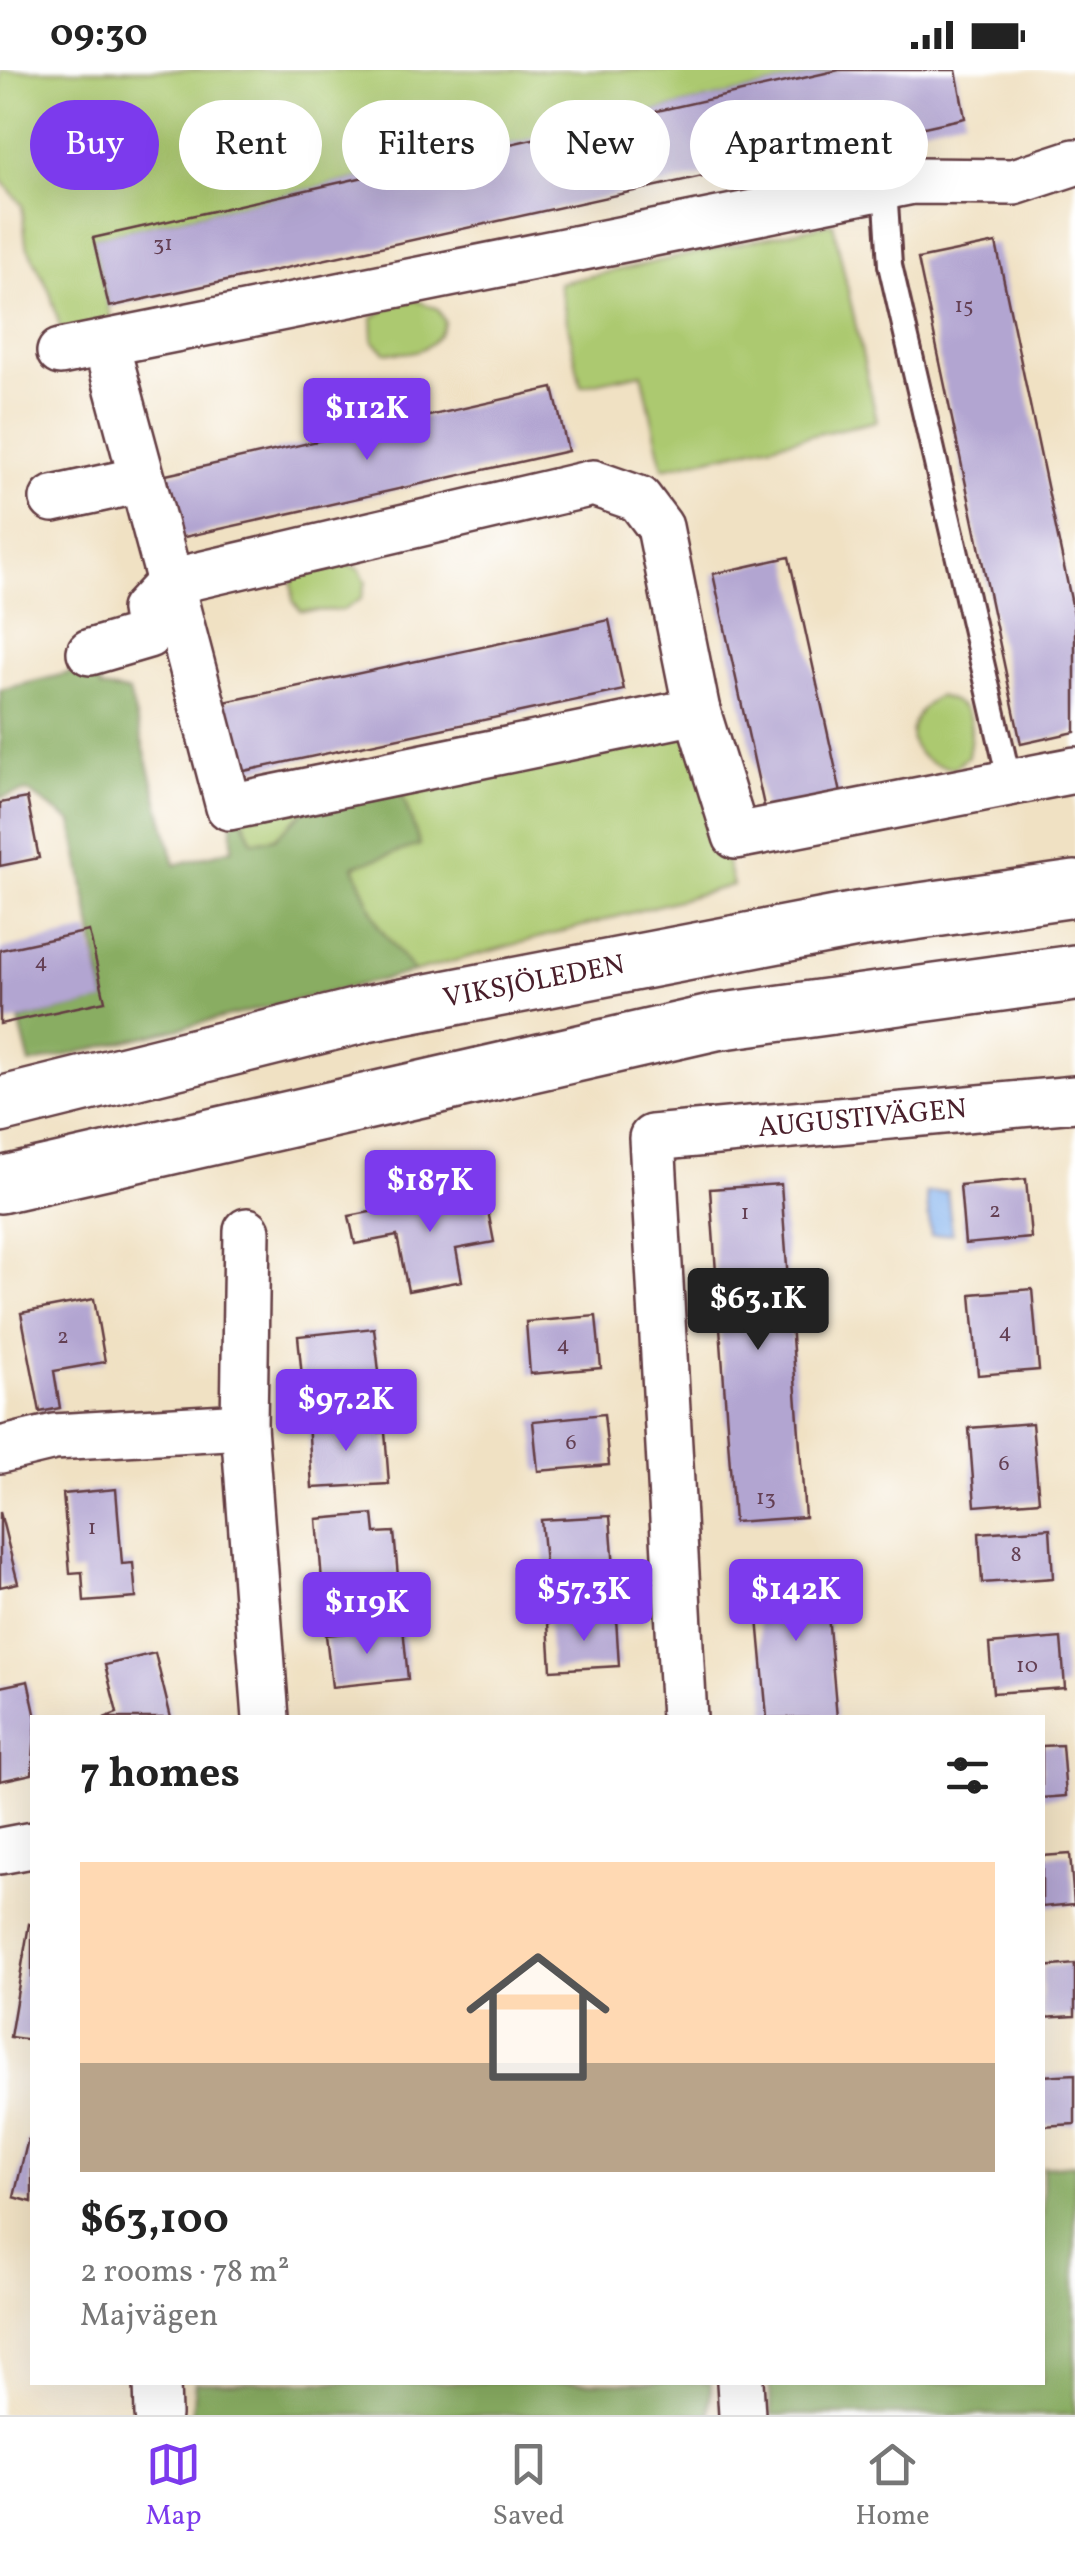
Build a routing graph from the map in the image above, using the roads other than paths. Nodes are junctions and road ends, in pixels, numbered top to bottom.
1 (1075, 162) edge
2 (928, 181) edge
3 (870, 190) edge
4 (885, 190) edge
5 (106, 345) junction
6 (60, 352) dead end
7 (140, 480) junction
8 (53, 499) dead end
9 (170, 582) junction
10 (90, 652) dead end
11 (697, 711) junction
12 (1075, 770) edge
13 (1010, 783) junction
14 (1075, 889) edge
15 (1075, 973) edge
16 (1075, 1099) edge
17 (0, 1105) edge
18 (0, 1185) edge
19 (247, 1230) dead end
20 (244, 1426) junction
21 (0, 1450) edge
22 (266, 1715) edge
23 (684, 1715) edge
24 (30, 1845) edge
25 (0, 1852) edge
26 (157, 2385) edge
27 (740, 2385) edge
28 (158, 2415) edge
29 (742, 2415) edge

1 - 2 street
3 - 5 street
4 - 13 lane
5 - 6 street
5 - 7 street
7 - 8 street
7 - 9 street
9 - 10 street
9 - 11 street
9 - 11 street
11 - 13 street
12 - 13 street
14 - 17 main road, VIKSJÖLEDEN
15 - 18 main road
16 - 23 street, AUGUSTIVÄGEN
19 - 20 street
20 - 21 street
20 - 22 street
24 - 25 street
26 - 28 street
27 - 29 street

